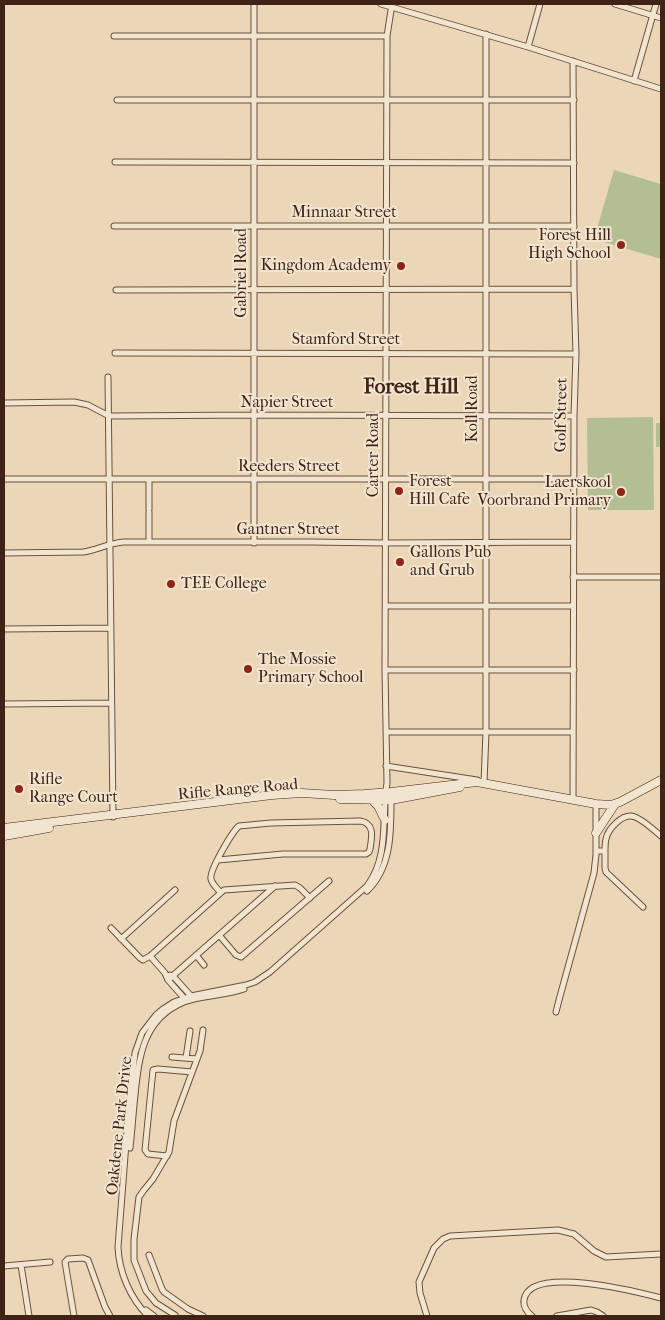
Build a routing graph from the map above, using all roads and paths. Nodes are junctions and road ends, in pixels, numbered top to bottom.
1 (254, 4) edge
2 (381, 4) edge
3 (540, 4) edge
4 (615, 4) edge
5 (656, 4) edge
6 (392, 5) edge
7 (653, 15) junction
8 (661, 18) edge
9 (486, 34) junction
10 (114, 36) dead end
11 (254, 36) junction
12 (387, 36) junction
13 (528, 47) junction
14 (573, 61) junction
15 (634, 81) junction
16 (661, 89) edge
17 (486, 99) junction
18 (117, 100) dead end
19 (255, 100) junction
20 (387, 100) junction
21 (574, 100) junction
22 (115, 162) dead end
23 (254, 163) junction
24 (387, 163) junction
25 (486, 163) junction
26 (574, 163) junction
27 (114, 226) dead end
28 (254, 226) junction
29 (386, 226) junction
30 (487, 226) junction
31 (574, 226) junction
32 (387, 289) junction
33 (116, 290) dead end
34 (254, 290) junction
35 (486, 290) junction
36 (574, 290) junction
37 (115, 353) dead end
38 (254, 353) junction
39 (387, 353) junction
40 (486, 353) junction
41 (576, 354) junction
42 (108, 377) dead end
43 (4, 403) edge
44 (254, 415) junction
45 (109, 416) junction
46 (386, 416) junction
47 (486, 416) junction
48 (574, 416) junction
49 (4, 479) edge
50 (110, 479) junction
51 (149, 479) junction
52 (254, 479) junction
53 (486, 479) junction
54 (574, 479) junction
55 (386, 480) junction
56 (149, 542) junction
57 (573, 542) junction
58 (254, 543) junction
59 (386, 543) junction
60 (486, 543) junction
61 (110, 544) junction
62 (4, 553) edge
63 (573, 577) junction
64 (661, 577) edge
65 (386, 606) junction
66 (486, 606) junction
67 (573, 606) junction
68 (111, 628) junction
69 (4, 629) edge
70 (485, 669) junction
71 (386, 670) junction
72 (574, 670) junction
73 (111, 703) junction
74 (4, 704) edge
75 (386, 732) junction
76 (486, 732) junction
77 (573, 732) junction
78 (386, 766) junction
79 (661, 780) edge
80 (484, 782) junction
81 (388, 796) junction
82 (372, 800) junction
83 (573, 800) junction
84 (596, 804) junction
85 (615, 804) junction
86 (113, 816) junction
87 (385, 820) junction
88 (4, 828) edge
89 (596, 833) junction
90 (4, 836) edge
91 (661, 836) edge
92 (596, 851) junction
93 (604, 851) junction
94 (218, 860) junction
95 (380, 869) junction
96 (329, 881) dead end
97 (275, 886) junction
98 (175, 890) dead end
99 (220, 892) junction
100 (310, 898) junction
101 (643, 907) dead end
102 (111, 928) dead end
103 (219, 935) junction
104 (121, 938) junction
105 (196, 955) junction
106 (150, 956) junction
107 (204, 965) dead end
108 (165, 973) junction
109 (173, 976) junction
110 (168, 980) junction
111 (192, 998) junction
112 (185, 1000) junction
113 (556, 1012) dead end
114 (203, 1030) dead end
115 (190, 1031) dead end
116 (172, 1057) dead end
117 (186, 1058) junction
118 (197, 1059) junction
119 (192, 1072) junction
120 (167, 1156) junction
121 (661, 1254) edge
122 (149, 1255) dead end
123 (50, 1262) dead end
124 (21, 1265) junction
125 (4, 1266) edge
126 (164, 1292) junction
127 (661, 1298) edge
128 (153, 1299) junction
129 (175, 1315) dead end
130 (29, 1316) edge
131 (74, 1316) edge
132 (110, 1316) edge
133 (148, 1316) edge
134 (154, 1316) edge
135 (201, 1316) edge
136 (427, 1316) edge
137 (532, 1316) edge
138 (557, 1316) edge
139 (603, 1316) edge

1 - 11 street, Gabriel Road
2 - 6 street
3 - 13 street
4 - 7 street
5 - 7 street
6 - 9 street
6 - 12 street, Carter Road
7 - 8 street
7 - 15 street
9 - 13 street
9 - 17 street, Koll Road
10 - 11 street
11 - 12 street
11 - 19 street, Gabriel Road
12 - 20 street, Carter Road
13 - 14 street
14 - 15 street
14 - 21 street, Golf Street
15 - 16 street
17 - 20 street
17 - 21 street
17 - 25 street, Koll Road
18 - 19 street
19 - 20 street
19 - 23 street, Gabriel Road
20 - 24 street, Carter Road
21 - 26 street, Golf Street
22 - 23 street
23 - 24 street
23 - 28 street, Gabriel Road
24 - 25 street
24 - 29 street, Carter Road
25 - 26 street
25 - 30 street, Koll Road
26 - 31 street, Golf Street
27 - 28 street, Minnaar Street
28 - 29 street, Minnaar Street
28 - 34 street, Gabriel Road
29 - 30 street, Minnaar Street
29 - 32 street, Carter Road
30 - 31 street, Minnaar Street
30 - 35 street, Koll Road
31 - 36 street, Golf Street
32 - 34 street
32 - 35 street
32 - 39 street, Carter Road
33 - 34 street
34 - 38 street, Gabriel Road
35 - 36 street
35 - 40 street, Koll Road
36 - 41 street, Golf Street
37 - 38 street, Stamford Street
38 - 39 street, Stamford Street
38 - 44 street, Gabriel Road
39 - 40 street, Stamford Street
39 - 46 street, Carter Road
40 - 41 street, Stamford Street
40 - 47 street, Koll Road
41 - 48 street, Golf Street
42 - 45 street
43 - 45 street, Napier Street
44 - 45 street, Napier Street
44 - 46 street, Napier Street
44 - 52 street, Gabriel Road
45 - 50 street
46 - 47 street, Napier Street
46 - 55 street, Carter Road
47 - 48 street, Napier Street
47 - 53 street, Koll Road
48 - 54 street, Golf Street
49 - 50 street, Reeders Street
50 - 51 street, Reeders Street
50 - 61 street
51 - 52 street, Reeders Street
51 - 56 street
52 - 55 street, Reeders Street
52 - 58 street, Gabriel Road
53 - 54 street, Reeders Street
53 - 55 street, Reeders Street
53 - 60 street, Koll Road
54 - 57 street, Golf Street
55 - 59 street, Carter Road
56 - 58 street, Gantner Street
56 - 61 street, Gantner Street
57 - 60 street, Gantner Street
57 - 63 street, Golf Street
58 - 59 street, Gantner Street
59 - 60 street, Gantner Street
59 - 65 street, Carter Road
60 - 66 street, Koll Road
61 - 62 street, Gantner Street
61 - 68 street
63 - 64 street
63 - 67 street, Golf Street
65 - 66 street
65 - 71 street, Carter Road
66 - 67 street
66 - 70 street, Koll Road
67 - 72 street, Golf Street
68 - 69 street
68 - 73 street
70 - 71 street
70 - 72 street
70 - 76 street, Koll Road
71 - 75 street, Carter Road
72 - 77 street, Golf Street
73 - 74 street
73 - 86 street
75 - 76 street
75 - 78 street, Carter Road
76 - 77 street
76 - 80 street, Koll Road
77 - 83 street, Golf Street
78 - 80 street
78 - 81 street, Carter Road
79 - 85 main road
80 - 81 main road, Rifle Range Road
80 - 83 main road
81 - 82 main road, Rifle Range Road
81 - 86 main road, Rifle Range Road
81 - 87 street, Oakdene Park Drive
81 - 95 street, Oakdene Park Drive
82 - 86 main road, Rifle Range Road
82 - 87 main road
83 - 84 main road
84 - 85 main road
84 - 89 street
85 - 89 main road
86 - 88 main road, Rifle Range Road
86 - 90 main road, Rifle Range Road
87 - 95 street, Oakdene Park Drive
89 - 92 street
91 - 93 street
92 - 93 street
92 - 113 street
93 - 101 street
94 - 94 street
94 - 99 street
95 - 111 street, Oakdene Park Drive
96 - 100 street
97 - 99 street
97 - 100 street
97 - 103 street
98 - 104 street
99 - 106 street
100 - 103 street
102 - 104 street
103 - 105 street
104 - 106 street
105 - 107 street
105 - 109 street
106 - 108 street
108 - 109 street
108 - 110 street
109 - 110 street
109 - 111 street
110 - 112 street
111 - 112 street, Oakdene Park Drive
112 - 133 street, Oakdene Park Drive
112 - 134 street, Oakdene Park Drive
114 - 118 street
115 - 117 street
116 - 117 street
117 - 118 street
118 - 119 street
119 - 120 street
119 - 120 street
120 - 128 street
121 - 136 street
122 - 126 street
123 - 124 street
124 - 125 street
124 - 130 street
126 - 128 street
126 - 135 street
127 - 137 street
128 - 129 street
131 - 132 street
138 - 139 street

